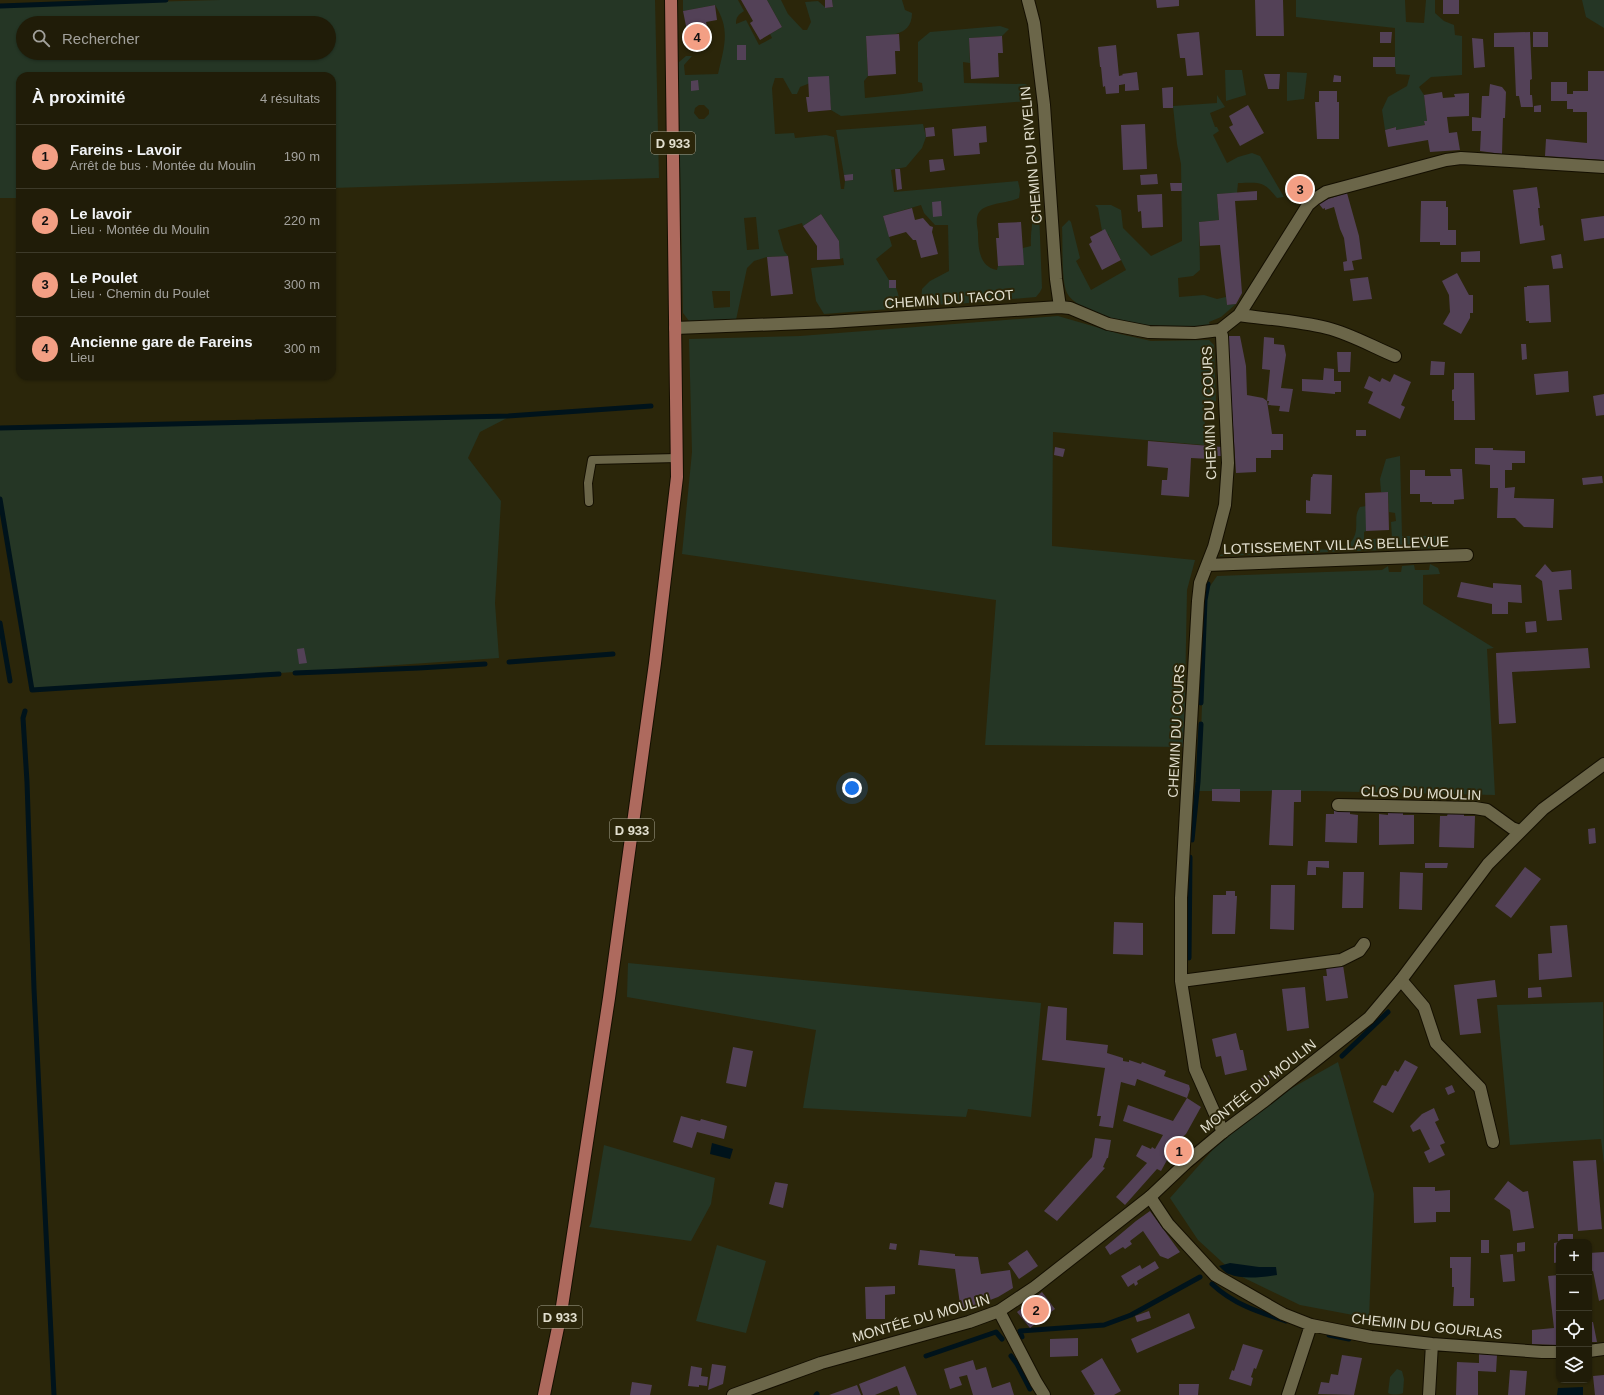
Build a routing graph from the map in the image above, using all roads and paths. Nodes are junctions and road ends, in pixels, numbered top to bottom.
1 (671, 0) edge
2 (1028, 0) edge
3 (1604, 167) edge
4 (1060, 307) junction
5 (1239, 315) junction
6 (675, 328) junction
7 (1220, 330) junction
8 (1395, 356) dead end
9 (677, 458) junction
10 (589, 502) dead end
11 (1467, 555) dead end
12 (1207, 565) junction
13 (1604, 764) edge
14 (1338, 805) dead end
15 (1520, 831) junction
16 (1364, 944) dead end
17 (1401, 980) junction
18 (1181, 981) junction
19 (1223, 1132) junction
20 (1493, 1142) dead end
21 (1150, 1197) junction
22 (999, 1311) junction
23 (1311, 1325) junction
24 (1432, 1344) junction
25 (1604, 1349) edge
26 (1592, 1350) edge
27 (1556, 1352) edge
28 (544, 1395) edge
29 (733, 1395) edge
30 (1044, 1395) edge
31 (1288, 1395) edge
32 (1428, 1395) edge

1 - 6 main road, D 933
2 - 4 street, CHEMIN DU RIVELIN
3 - 5 street
4 - 6 street, CHEMIN DU TACOT
4 - 7 street, CHEMIN DU TACOT
5 - 7 street
5 - 8 street
6 - 9 main road, D 933
7 - 12 street, CHEMIN DU COURS
9 - 10 lane
9 - 28 main road, D 933
11 - 12 street, LOTISSEMENT VILLAS BELLEVUE
12 - 18 street, CHEMIN DU COURS
13 - 15 street, MONTÉE DU MOULIN
14 - 15 street, CLOS DU MOULIN
15 - 17 street, MONTÉE DU MOULIN
16 - 18 street
17 - 19 street, MONTÉE DU MOULIN
17 - 20 street
18 - 19 street, CHEMIN DU COURS
19 - 21 street, MONTÉE DU MOULIN
21 - 22 street, MONTÉE DU MOULIN
21 - 23 street, CHEMIN DU GOURLAS
22 - 29 street, MONTÉE DU MOULIN
22 - 30 street
23 - 24 street, CHEMIN DU GOURLAS
23 - 31 street
24 - 27 street, CHEMIN DU GOURLAS
24 - 32 street
25 - 26 street

